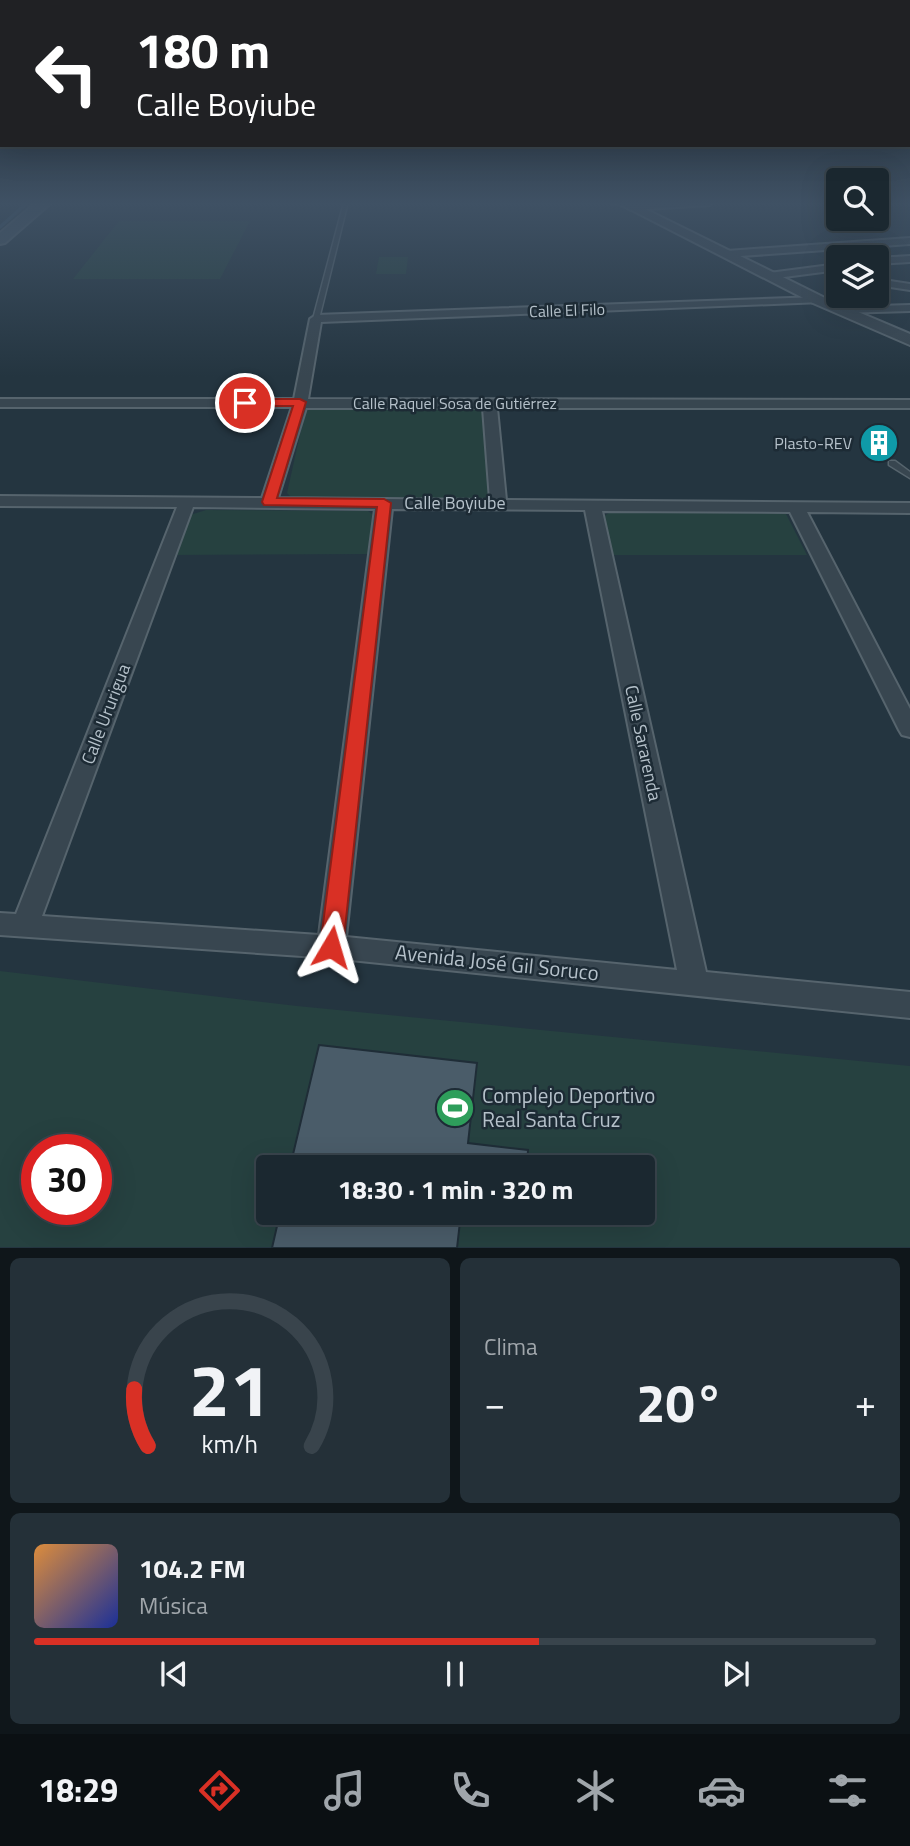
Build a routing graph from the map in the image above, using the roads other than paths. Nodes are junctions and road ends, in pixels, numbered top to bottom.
1 (331, 260) edge
2 (739, 260) edge
3 (826, 269) edge
4 (819, 270) junction
5 (826, 271) edge
6 (769, 276) junction
7 (889, 284) edge
8 (910, 287) edge
9 (818, 300) junction
10 (910, 307) edge
11 (843, 310) junction
12 (316, 319) junction
13 (910, 340) edge
14 (300, 402) junction
15 (0, 403) edge
16 (490, 404) junction
17 (910, 404) edge
18 (892, 463) dead end
19 (910, 476) edge
20 (0, 501) edge
21 (187, 502) junction
22 (269, 502) junction
23 (384, 503) junction
24 (498, 503) junction
25 (592, 504) junction
26 (794, 505) junction
27 (910, 508) edge
28 (910, 730) edge
29 (12, 925) edge
30 (331, 947) junction
31 (694, 983) junction
32 (910, 1005) edge

1 - 12 lane
2 - 6 street
3 - 4 street
4 - 5 street
4 - 6 street
6 - 9 street
7 - 8 street
9 - 11 street
9 - 12 street, Calle El Filo
10 - 11 street
11 - 13 street
12 - 14 street
14 - 15 street, Calle Raquel Sosa de Gutiérrez
14 - 16 street, Calle Raquel Sosa de Gutiérrez
14 - 22 street
16 - 17 street, Calle Raquel Sosa de Gutiérrez
16 - 24 street
18 - 19 lane
20 - 21 street, Calle Boyiube
21 - 22 street, Calle Boyiube
21 - 29 street, Calle Ururigua
22 - 23 street, Calle Boyiube
23 - 24 street, Calle Boyiube
23 - 30 street
24 - 25 street, Calle Boyiube
25 - 26 street, Calle Boyiube
25 - 31 street, Calle Sararenda
26 - 27 street, Calle Boyiube
26 - 28 street
29 - 30 street, Avenida José Gil Soruco
30 - 31 street, Avenida José Gil Soruco
31 - 32 street, Avenida José Gil Soruco

